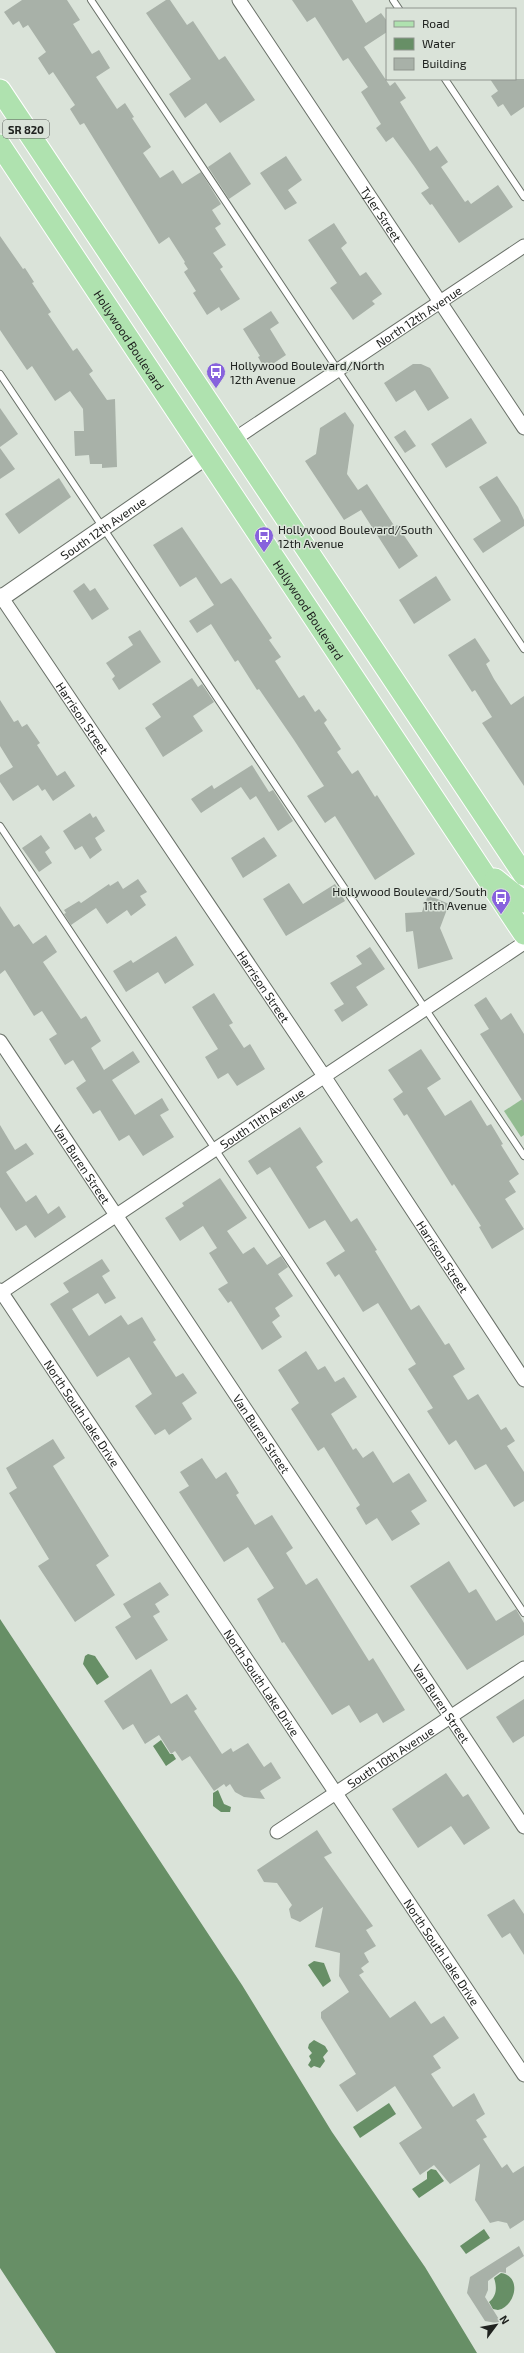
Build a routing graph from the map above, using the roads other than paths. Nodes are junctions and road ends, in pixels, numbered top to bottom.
1 (91, 0) edge
2 (239, 0) edge
3 (392, 0) edge
4 (398, 8) edge
5 (446, 80) edge
6 (0, 90) edge
7 (0, 146) edge
8 (524, 197) edge
9 (524, 246) edge
10 (441, 303) junction
11 (338, 370) junction
12 (0, 374) edge
13 (524, 428) edge
14 (233, 440) junction
15 (207, 456) junction
16 (103, 528) junction
17 (1, 597) edge
18 (524, 649) edge
19 (0, 826) edge
20 (473, 857) junction
21 (524, 875) edge
22 (524, 902) edge
23 (524, 934) edge
24 (524, 943) edge
25 (426, 1008) junction
26 (0, 1041) edge
27 (324, 1076) junction
28 (215, 1149) junction
29 (524, 1156) edge
30 (116, 1215) junction
31 (1, 1292) edge
32 (524, 1380) edge
33 (524, 1613) edge
34 (524, 1668) edge
35 (451, 1717) junction
36 (337, 1793) junction
37 (524, 1827) edge
38 (277, 1832) dead end
39 (524, 2075) edge

1 - 11 lane
2 - 10 street, Tyler Street
3 - 4 lane
5 - 8 lane
6 - 14 main road, SR 820
7 - 15 main road, Hollywood Boulevard / SR 820
9 - 10 street, North 12th Avenue
10 - 11 street, North 12th Avenue
10 - 13 street, Tyler Street
11 - 14 street, North 12th Avenue
11 - 18 lane
12 - 16 lane
14 - 21 main road, SR 820
15 - 16 street, South 12th Avenue
15 - 20 main road, Hollywood Boulevard / SR 820
16 - 17 street, South 12th Avenue
16 - 25 lane
17 - 27 street, Harrison Street
19 - 28 lane
20 - 22 main road
20 - 23 main road, Hollywood Boulevard / SR 820
24 - 25 street, South 11th Avenue
25 - 27 street, South 11th Avenue
25 - 29 lane
26 - 30 street, Van Buren Street
27 - 28 street, South 11th Avenue
27 - 32 street, Harrison Street
28 - 30 street, South 11th Avenue
28 - 33 lane
30 - 31 street, South 11th Avenue
30 - 35 street, Van Buren Street
31 - 36 street, North South Lake Drive
34 - 35 street, South 10th Avenue
35 - 36 street, South 10th Avenue
35 - 37 street, Van Buren Street
36 - 38 street, South 10th Avenue
36 - 39 street, North South Lake Drive

